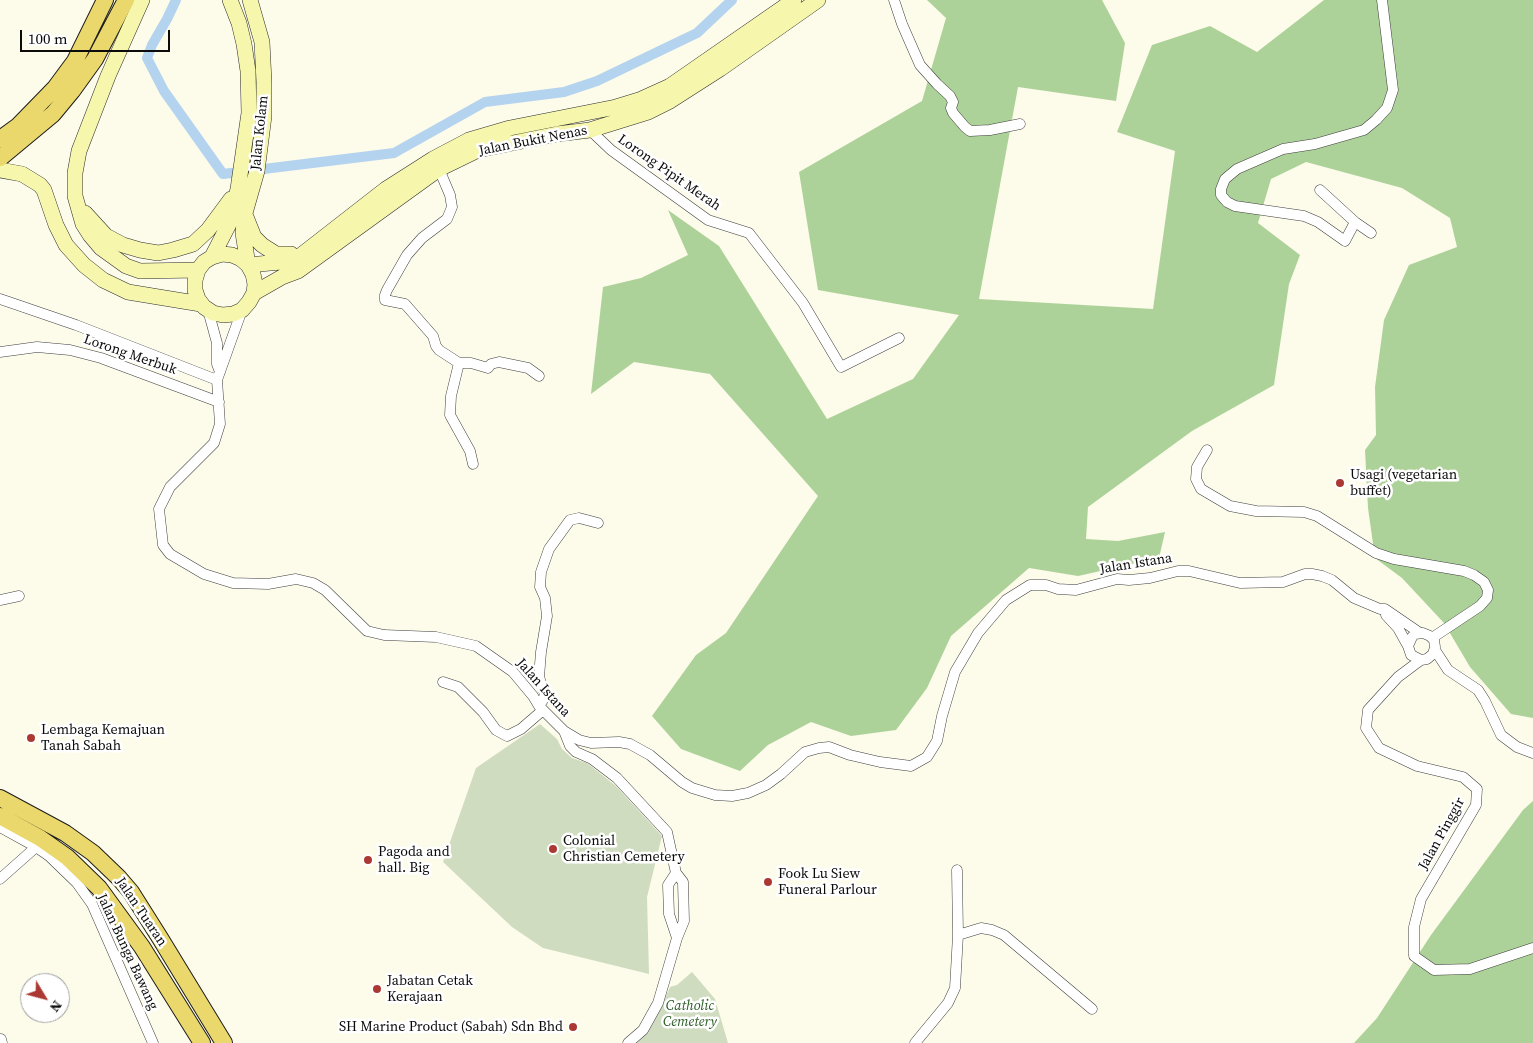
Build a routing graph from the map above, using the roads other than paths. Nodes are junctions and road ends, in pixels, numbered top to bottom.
1 (101, 0) edge
2 (106, 0) edge
3 (126, 0) edge
4 (142, 0) edge
5 (230, 0) edge
6 (250, 0) edge
7 (794, 0) edge
8 (818, 0) edge
9 (894, 0) edge
10 (1382, 0) edge
11 (96, 19) junction
12 (1020, 124) dead end
13 (590, 130) junction
14 (0, 139) edge
15 (0, 158) edge
16 (439, 169) junction
17 (0, 170) edge
18 (1320, 190) dead end
19 (75, 196) junction
20 (225, 219) junction
21 (1355, 222) junction
22 (1371, 233) dead end
23 (248, 235) junction
24 (311, 247) junction
25 (212, 257) junction
26 (248, 265) junction
27 (198, 270) junction
28 (254, 293) junction
29 (0, 300) edge
30 (205, 307) junction
31 (242, 310) junction
32 (899, 338) dead end
33 (0, 352) edge
34 (459, 363) junction
35 (219, 376) junction
36 (538, 376) dead end
37 (219, 402) junction
38 (1208, 450) dead end
39 (473, 464) dead end
40 (598, 523) dead end
41 (19, 596) dead end
42 (0, 600) edge
43 (1380, 609) junction
44 (1420, 633) junction
45 (1432, 638) junction
46 (1408, 649) junction
47 (1435, 650) junction
48 (1422, 660) junction
49 (1448, 670) junction
50 (1398, 678) junction
51 (443, 682) dead end
52 (541, 708) junction
53 (564, 732) junction
54 (1533, 753) edge
55 (0, 798) edge
56 (0, 816) edge
57 (0, 827) edge
58 (36, 847) junction
59 (93, 853) junction
60 (957, 870) dead end
61 (676, 872) junction
62 (0, 879) edge
63 (99, 888) junction
64 (958, 935) junction
65 (677, 938) junction
66 (1533, 948) edge
67 (1092, 1009) dead end
68 (154, 1042) edge
69 (197, 1042) edge
70 (224, 1043) edge
71 (628, 1043) edge
72 (915, 1043) edge

1 - 11 main road
2 - 11 main road
3 - 15 main road
4 - 19 main road
5 - 20 main road, Jalan Kolam
6 - 23 main road, Jalan Kolam
7 - 24 main road, Jalan Bukit Nenas
8 - 13 main road, Jalan Bukit Nenas
9 - 12 street
10 - 21 street
11 - 14 main road
13 - 16 main road, Jalan Bukit Nenas
13 - 32 street, Lorong Pipit Merah
16 - 28 main road, Jalan Bukit Nenas
16 - 34 street
17 - 30 main road
18 - 21 street
19 - 20 main road
19 - 27 main road
20 - 25 main road, Jalan Kolam
21 - 22 street
23 - 24 main road
23 - 26 main road
24 - 26 main road, Jalan Bukit Nenas
25 - 26 main road
25 - 27 main road
26 - 28 main road
27 - 30 main road
28 - 31 main road
29 - 35 street
30 - 31 main road
30 - 35 street, Jalan Istana
31 - 35 street, Jalan Istana
33 - 37 street, Lorong Merbuk
34 - 36 street
34 - 39 street
35 - 37 street, Jalan Istana
37 - 52 street, Jalan Istana
38 - 45 street
40 - 52 street
41 - 42 street
43 - 44 street, Jalan Istana
43 - 46 street
43 - 53 street, Jalan Istana
44 - 45 street
44 - 46 street
45 - 47 street
46 - 48 street
46 - 50 street, Jalan Pinggir
47 - 48 street
47 - 49 street
48 - 49 street
48 - 50 street, Jalan Pinggir
49 - 54 street
50 - 66 street, Jalan Pinggir
51 - 52 street
52 - 53 street, Jalan Istana
53 - 61 street
55 - 59 main road, Jalan Tuaran
56 - 63 main road, Jalan Tuaran
57 - 58 street, Jalan Bunga Bawang
58 - 62 street
58 - 68 street, Jalan Bunga Bawang
59 - 63 main road
59 - 70 main road, Jalan Tuaran
60 - 64 street
61 - 65 street
61 - 65 street
63 - 69 main road, Jalan Tuaran
64 - 67 street
64 - 72 street
65 - 71 street

